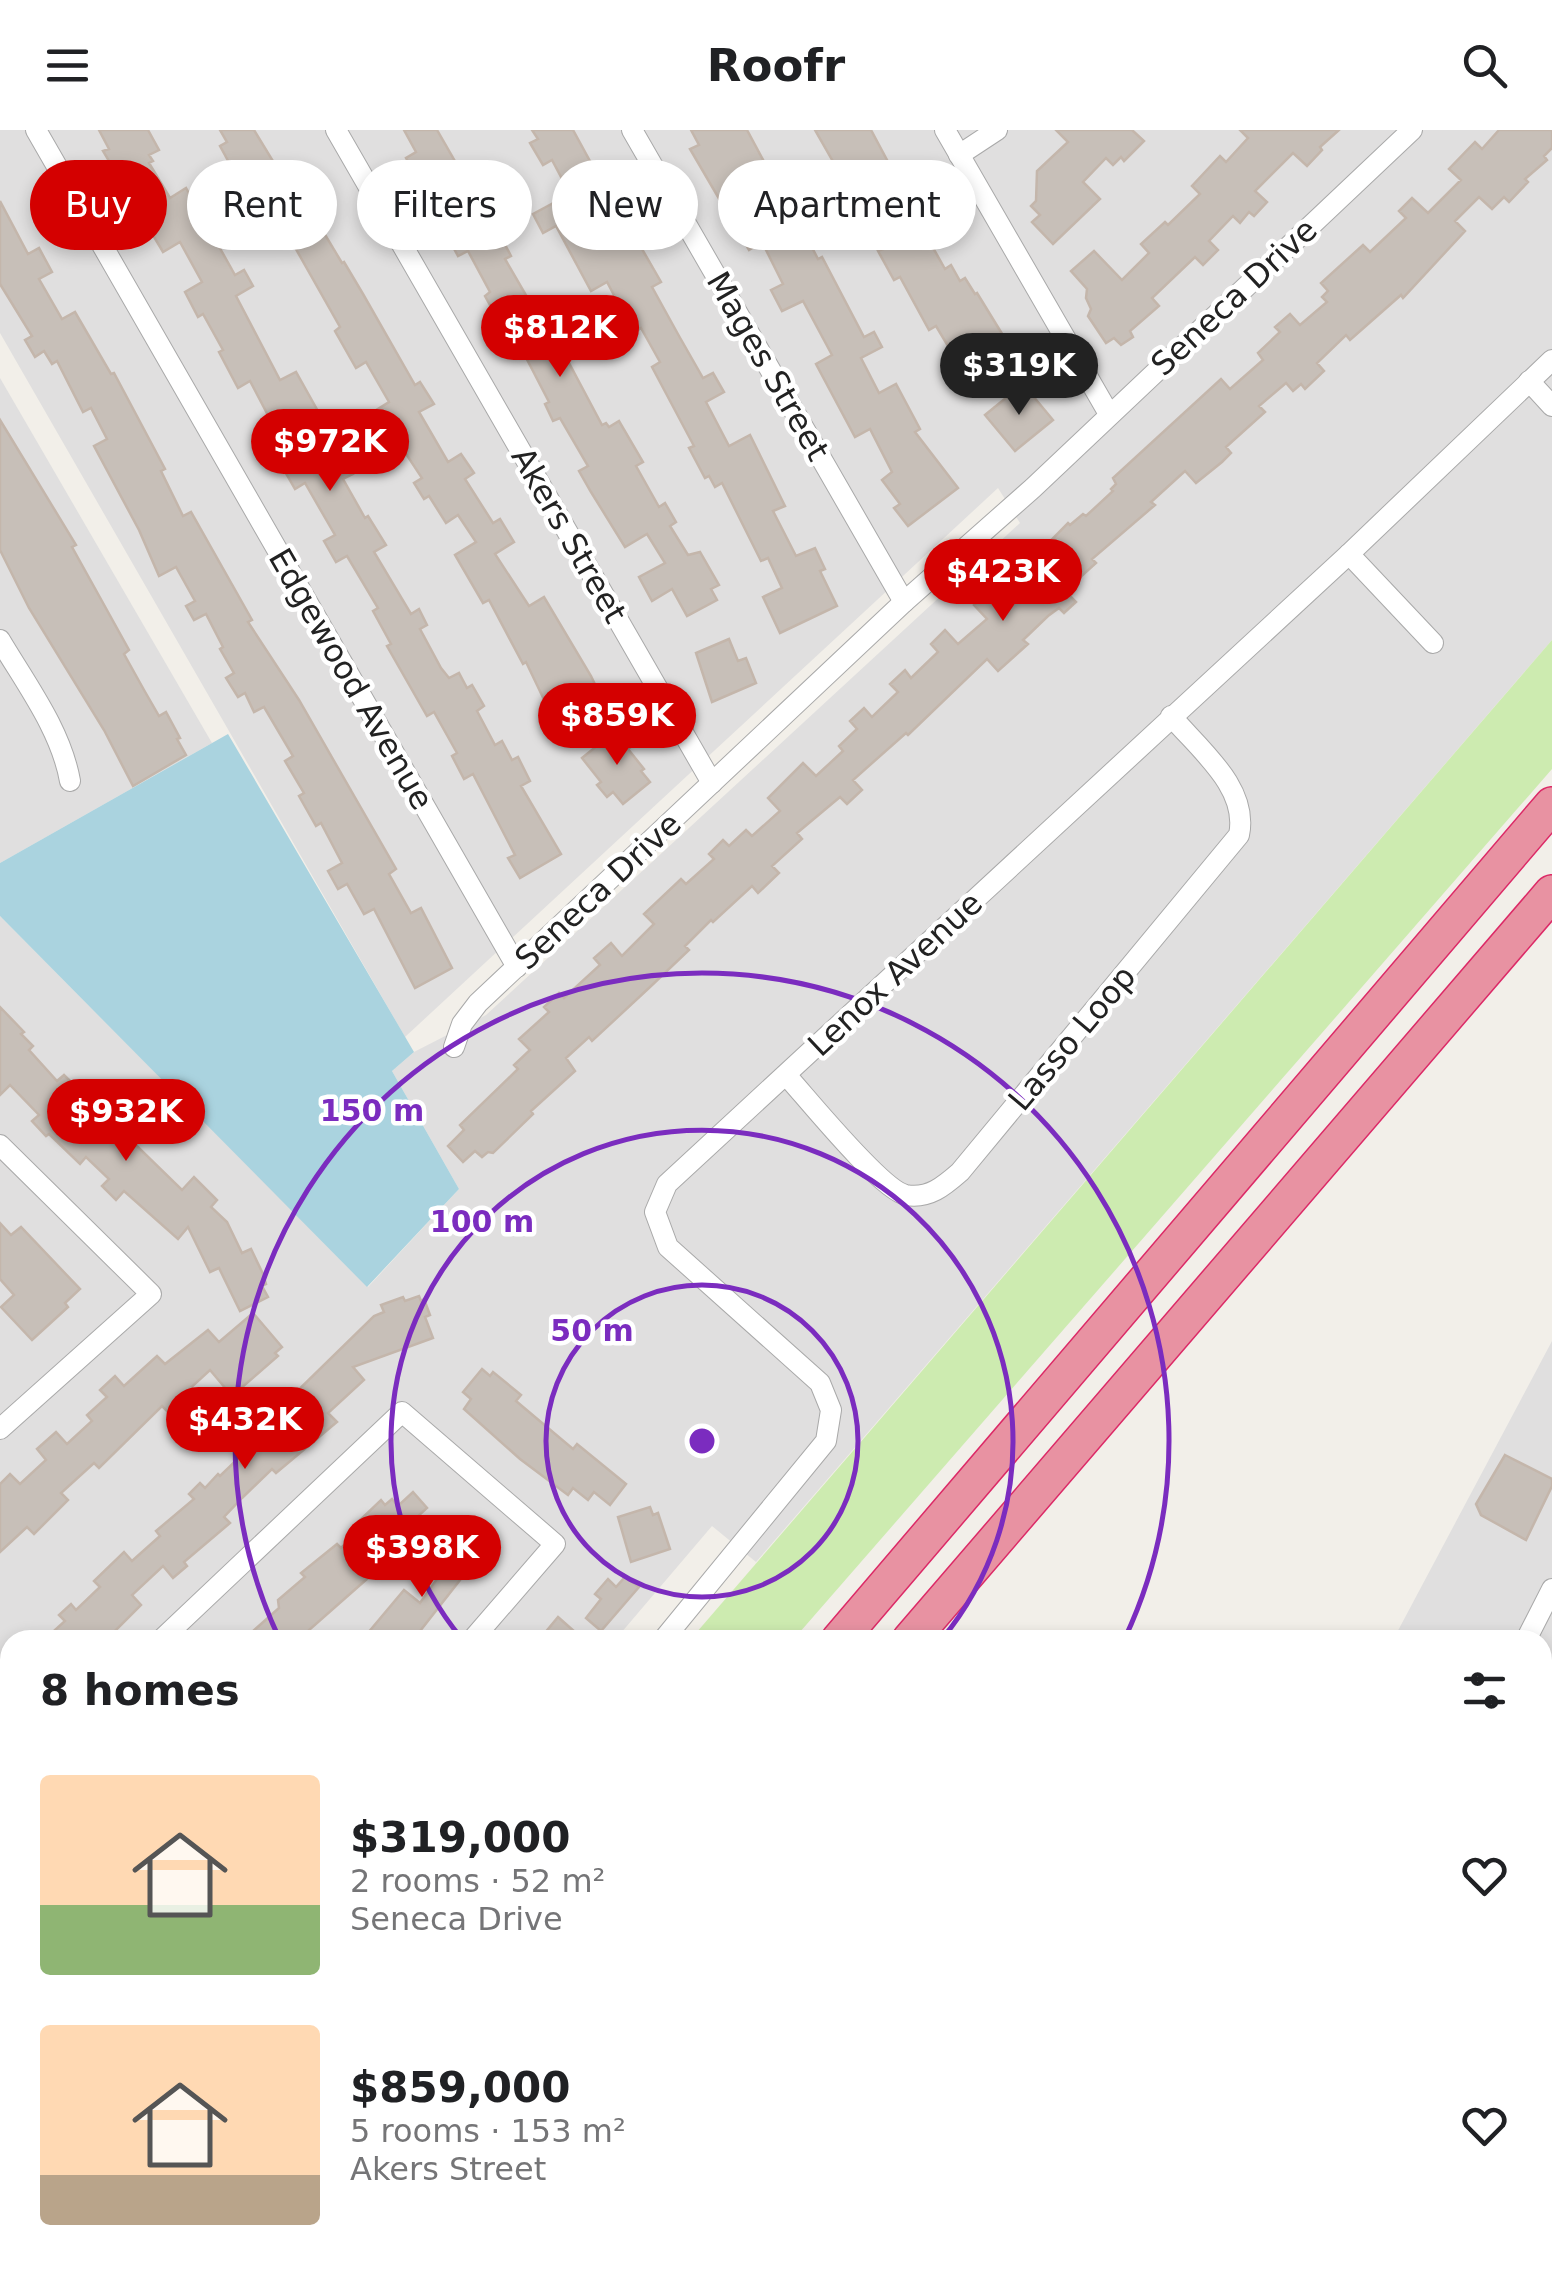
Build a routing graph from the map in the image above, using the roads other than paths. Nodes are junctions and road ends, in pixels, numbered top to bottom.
1 (36, 130) edge
2 (336, 130) edge
3 (632, 130) edge
4 (944, 130) edge
5 (997, 130) edge
6 (1412, 130) edge
7 (959, 155) junction
8 (1552, 360) edge
9 (1529, 381) junction
10 (1552, 406) edge
11 (1109, 414) junction
12 (1350, 554) junction
13 (904, 602) junction
14 (0, 640) edge
15 (1433, 643) dead end
16 (1172, 716) junction
17 (70, 781) dead end
18 (712, 783) junction
19 (1552, 805) edge
20 (1552, 892) edge
21 (517, 967) junction
22 (454, 1047) dead end
23 (786, 1076) junction
24 (0, 1145) edge
25 (0, 1429) edge
26 (1012, 1521) junction
27 (1552, 1589) edge
28 (172, 1630) edge
29 (481, 1630) edge
30 (671, 1630) edge
31 (847, 1630) edge
32 (919, 1630) edge
33 (938, 1630) edge
34 (1531, 1630) edge

1 - 21 street, Edgewood Avenue
2 - 18 street, Akers Street
3 - 13 street, Mages Street
4 - 7 street
5 - 7 street
6 - 11 street, Seneca Drive
7 - 11 street
8 - 9 street, Lenox Avenue
9 - 10 street
9 - 12 street, Lenox Avenue
11 - 13 street, Seneca Drive
12 - 15 street
12 - 16 street, Lenox Avenue
13 - 18 street, Seneca Drive
14 - 17 street
16 - 23 street, Lenox Avenue
16 - 23 street, Lasso Loop
18 - 21 street, Seneca Drive
19 - 31 highway
20 - 26 highway
21 - 22 street, Seneca Drive
23 - 30 street, Lenox Avenue
24 - 25 street
26 - 32 highway
26 - 33 highway
27 - 34 street
28 - 29 street

